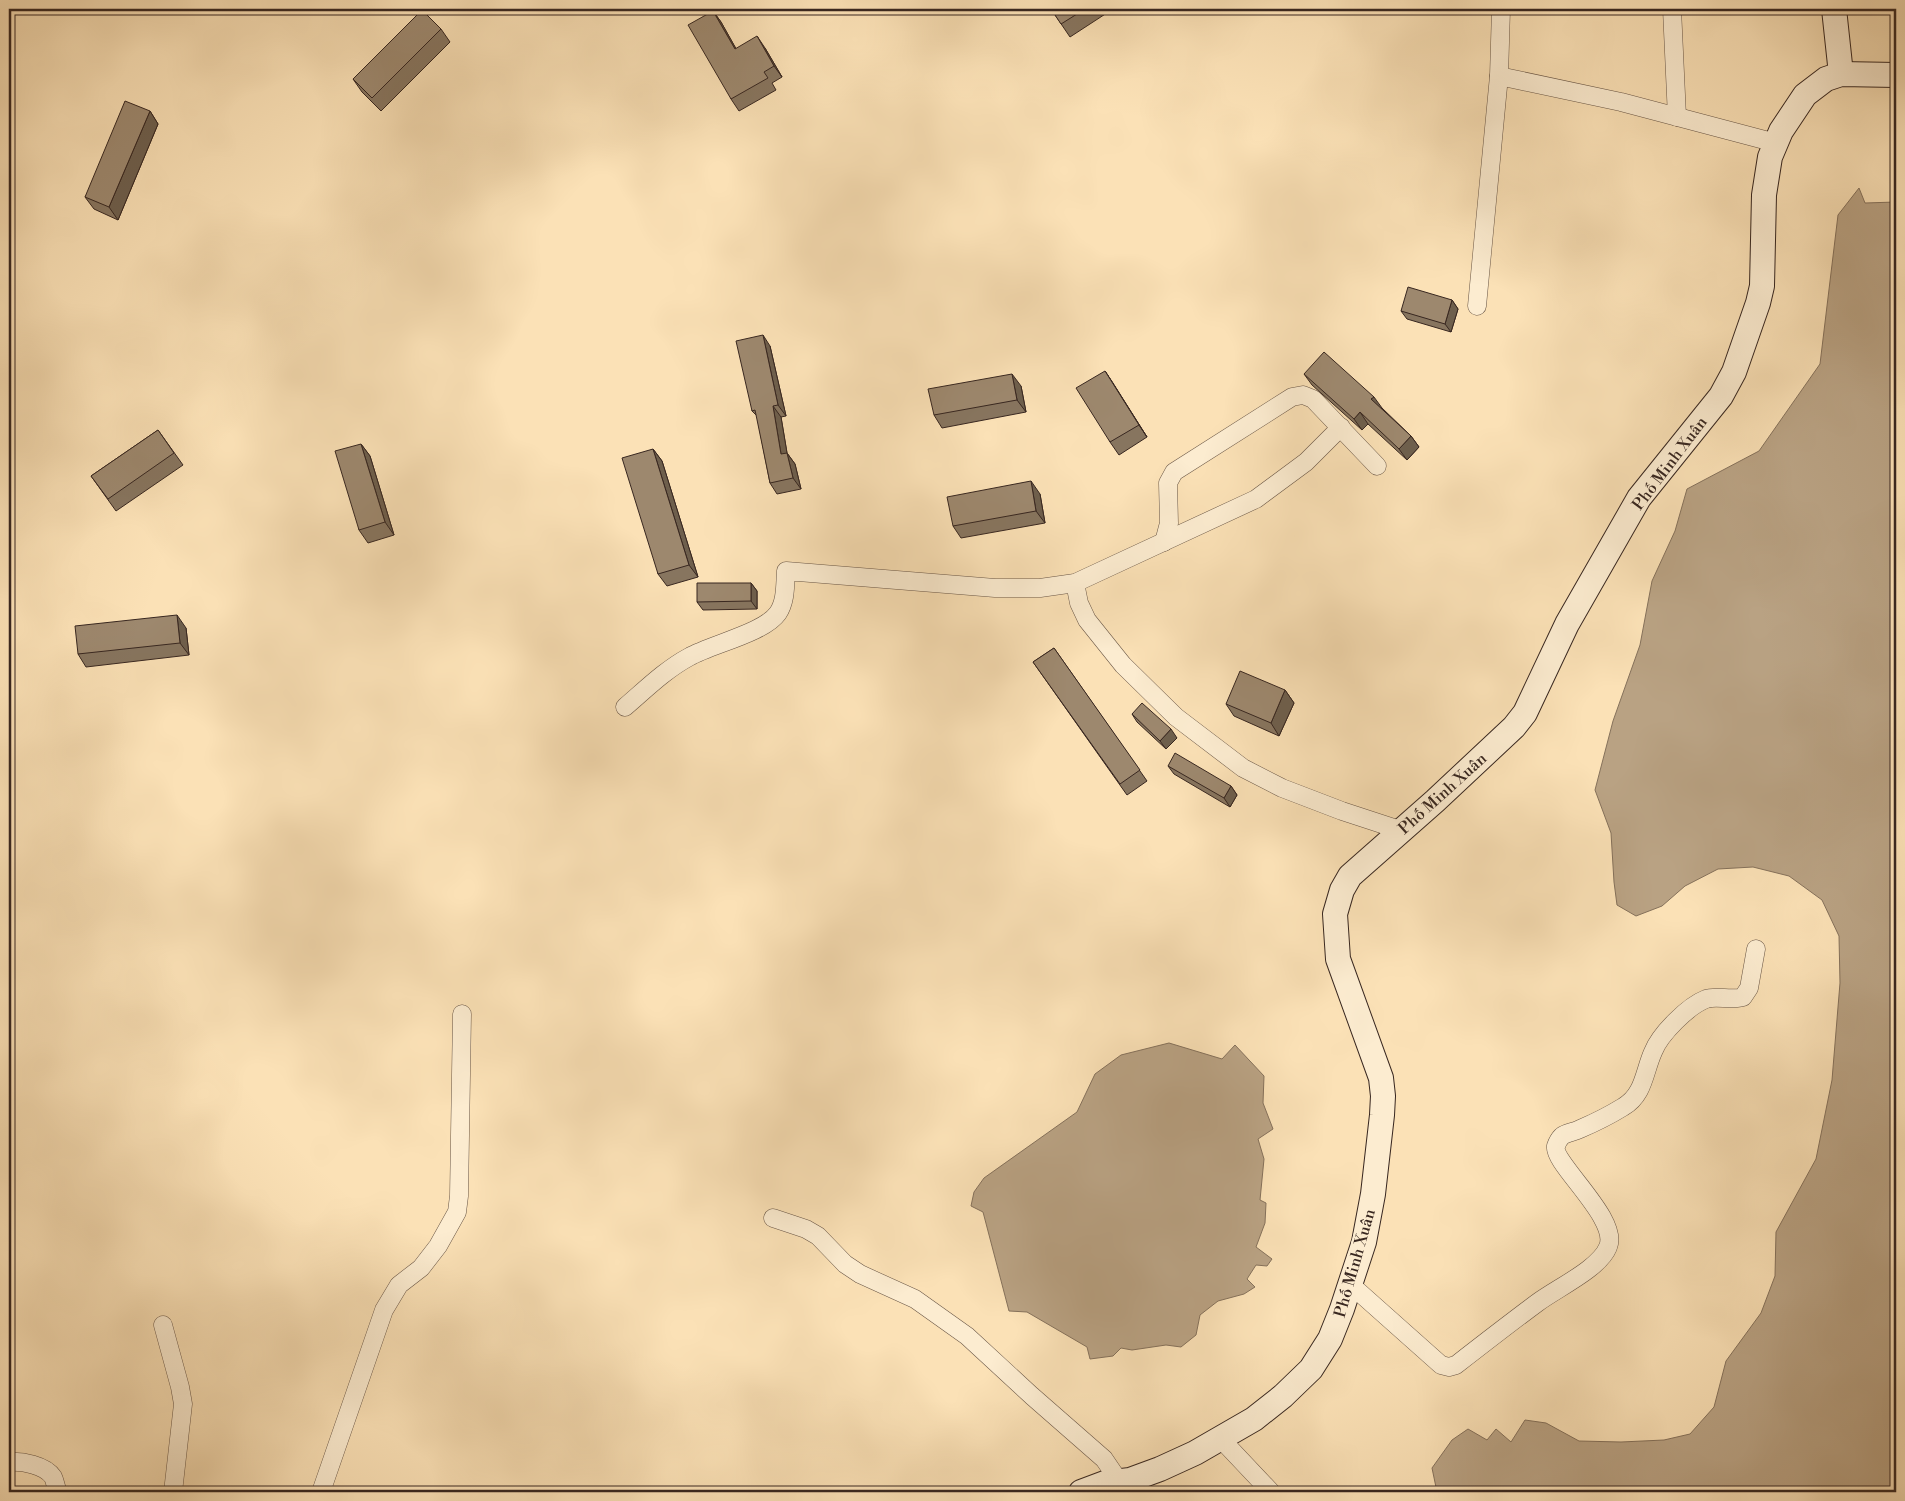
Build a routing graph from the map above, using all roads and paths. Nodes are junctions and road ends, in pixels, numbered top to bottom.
1 (1501, 9) edge
2 (1672, 9) edge
3 (1834, 9) edge
4 (1841, 74) junction
5 (1896, 75) edge
6 (1499, 76) junction
7 (1677, 117) junction
8 (1776, 143) junction
9 (1477, 306) dead end
10 (1341, 428) junction
11 (1378, 466) dead end
12 (1164, 542) junction
13 (1075, 583) junction
14 (625, 707) dead end
15 (1400, 830) junction
16 (1756, 949) dead end
17 (462, 1014) dead end
18 (773, 1218) dead end
19 (1350, 1284) junction
20 (163, 1325) dead end
21 (1220, 1438) junction
22 (9, 1462) edge
23 (1119, 1481) junction
24 (58, 1492) edge
25 (173, 1492) edge
26 (321, 1492) edge
27 (1081, 1492) edge
28 (1272, 1492) edge

1 - 6 street
2 - 7 street
3 - 4 street
4 - 5 street, Phố Minh Xuân
4 - 8 street, Phố Minh Xuân
6 - 7 street
6 - 9 street
7 - 8 street
8 - 15 street, Phố Minh Xuân
10 - 11 street
10 - 12 street
10 - 12 street
12 - 13 street
13 - 14 street
13 - 15 street
15 - 19 street, Phố Minh Xuân
16 - 19 street
17 - 26 street
18 - 23 street
19 - 21 street, Phố Minh Xuân
20 - 25 street
21 - 23 street, Phố Minh Xuân
21 - 28 street
22 - 24 street
23 - 27 street, Phố Minh Xuân

